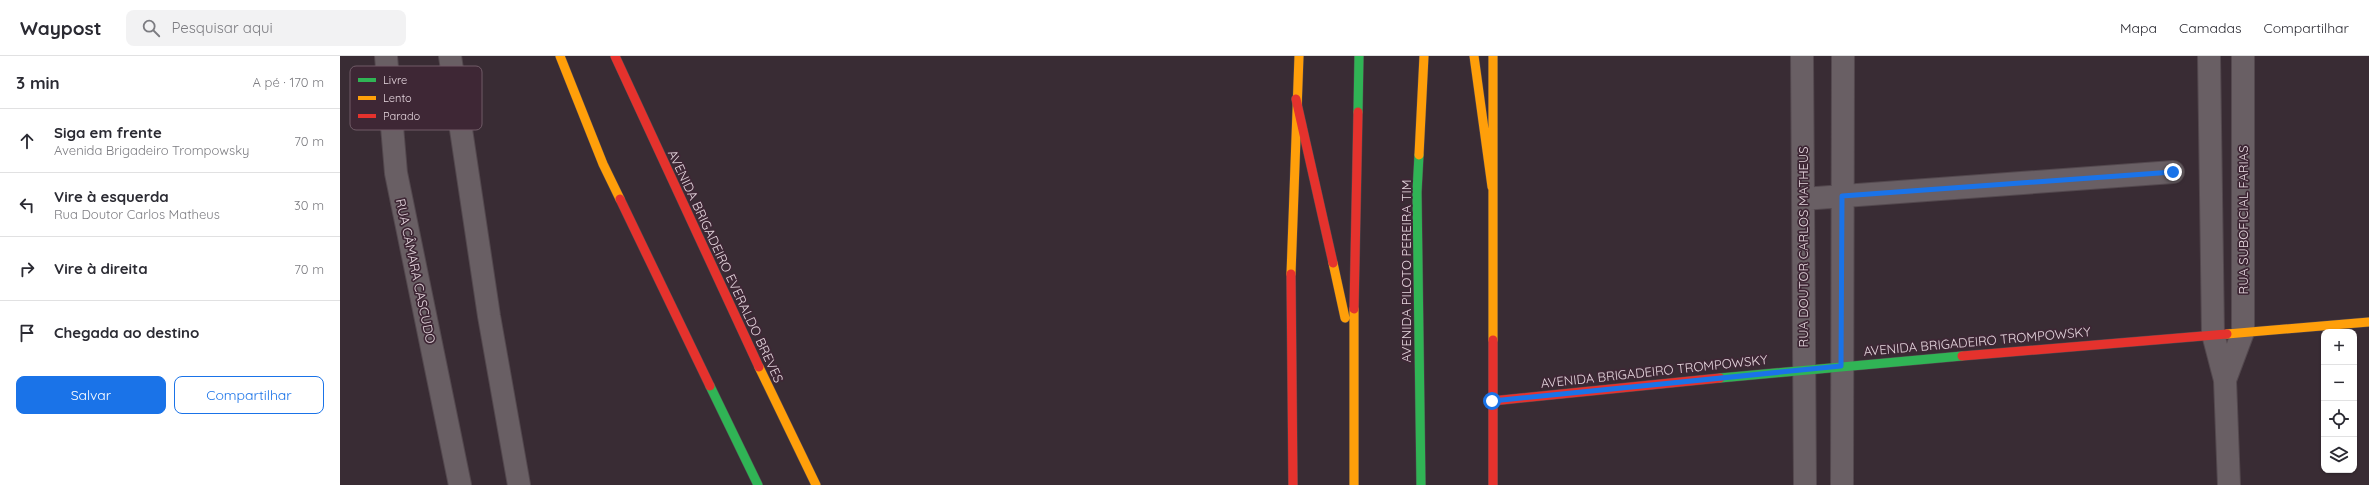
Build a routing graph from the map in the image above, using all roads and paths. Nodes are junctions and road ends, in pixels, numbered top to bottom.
1 (386, 56) edge
2 (450, 56) edge
3 (560, 56) edge
4 (615, 56) edge
5 (1299, 56) edge
6 (1359, 56) edge
7 (1424, 56) edge
8 (1474, 56) edge
9 (1493, 56) edge
10 (1802, 56) edge
11 (1843, 56) edge
12 (2210, 56) edge
13 (2243, 56) edge
14 (387, 66) edge
15 (451, 66) edge
16 (1296, 99) junction
17 (392, 130) edge
18 (461, 130) edge
19 (2173, 172) dead end
20 (1492, 187) junction
21 (1842, 196) junction
22 (1803, 199) junction
23 (2369, 322) edge
24 (2243, 332) junction
25 (2213, 334) junction
26 (1353, 350) junction
27 (1841, 366) junction
28 (1804, 369) junction
29 (2225, 380) junction
30 (1492, 401) junction
31 (460, 485) edge
32 (519, 485) edge
33 (758, 485) edge
34 (816, 485) edge
35 (1293, 485) edge
36 (1354, 485) edge
37 (1421, 485) edge
38 (1493, 485) edge
39 (1806, 485) edge
40 (1842, 485) edge
41 (2229, 485) edge

1 - 14 street, RUA CÂMARA CASCUDO
2 - 15 street
3 - 33 main road
4 - 34 main road, AVENIDA BRIGADEIRO EVERALDO BREVES
5 - 16 main road
6 - 26 main road
7 - 37 main road, AVENIDA PILOTO PEREIRA TIM
8 - 20 main road
9 - 20 main road
10 - 22 street, RUA DOUTOR CARLOS MATHEUS
11 - 21 street
12 - 25 street, RUA SUBOFICIAL FARIAS
13 - 24 street, RUA SUBOFICIAL FARIAS
16 - 26 main road
16 - 35 main road
17 - 31 street, RUA CÂMARA CASCUDO
18 - 32 street
19 - 21 street
20 - 30 main road
21 - 22 street
21 - 27 street
22 - 28 street, RUA DOUTOR CARLOS MATHEUS
23 - 24 main road, AVENIDA BRIGADEIRO TROMPOWSKY
24 - 25 main road, AVENIDA BRIGADEIRO TROMPOWSKY
24 - 29 street, RUA SUBOFICIAL FARIAS
25 - 27 main road, AVENIDA BRIGADEIRO TROMPOWSKY
25 - 29 street, RUA SUBOFICIAL FARIAS
26 - 36 main road
27 - 28 main road, AVENIDA BRIGADEIRO TROMPOWSKY
27 - 40 street
28 - 30 main road, AVENIDA BRIGADEIRO TROMPOWSKY
28 - 39 street, RUA DOUTOR CARLOS MATHEUS
29 - 41 street, RUA SUBOFICIAL FARIAS
30 - 38 main road

